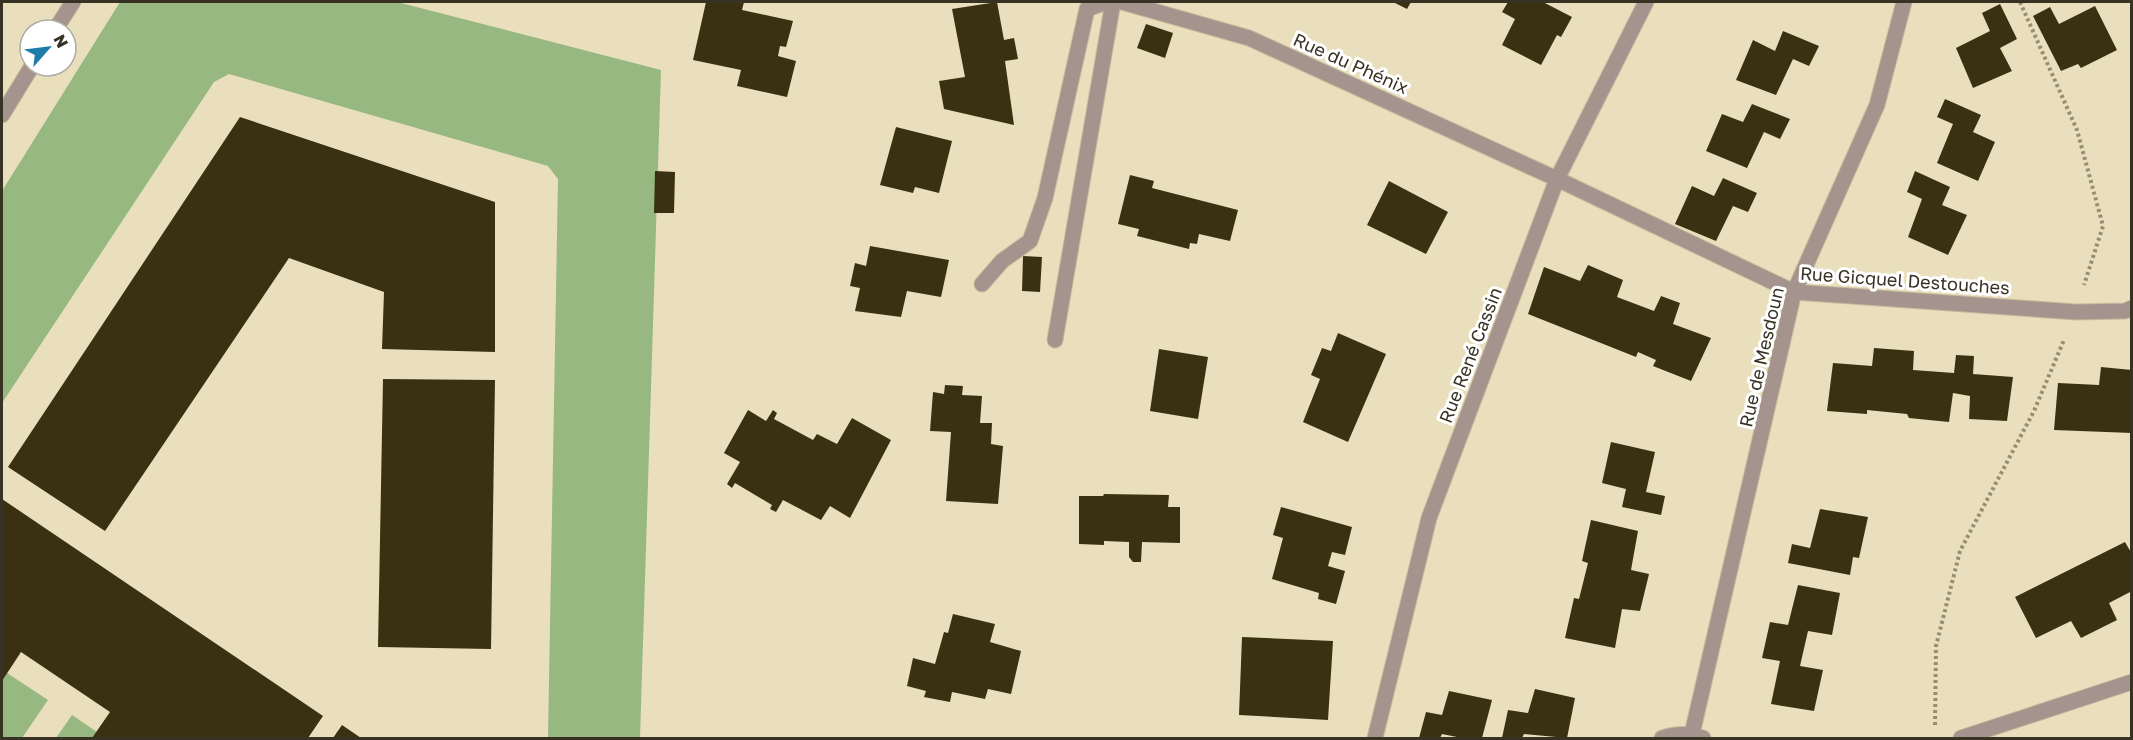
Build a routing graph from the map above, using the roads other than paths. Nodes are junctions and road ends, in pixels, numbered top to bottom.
1 (73, 2) edge
2 (1107, 2) edge
3 (1113, 2) edge
4 (1122, 2) edge
5 (1646, 2) edge
6 (1904, 2) edge
7 (63, 18) edge
8 (24, 78) edge
9 (3, 110) edge
10 (1557, 178) junction
11 (982, 284) dead end
12 (1794, 292) junction
13 (2132, 308) edge
14 (1055, 340) dead end
15 (2132, 682) edge
16 (1697, 736) edge
17 (1375, 738) edge
18 (1662, 738) edge
19 (1961, 738) edge

1 - 7 street
2 - 11 street
3 - 14 street
4 - 10 street, Rue du Phénix
5 - 10 street, Rue René Cassin
6 - 12 street, Rue de Mesdoun
8 - 9 street
10 - 12 street, Rue Gicquel Destouches
10 - 17 street, Rue René Cassin
12 - 13 street, Rue Gicquel Destouches
12 - 16 street, Rue de Mesdoun
15 - 19 street
16 - 18 street

